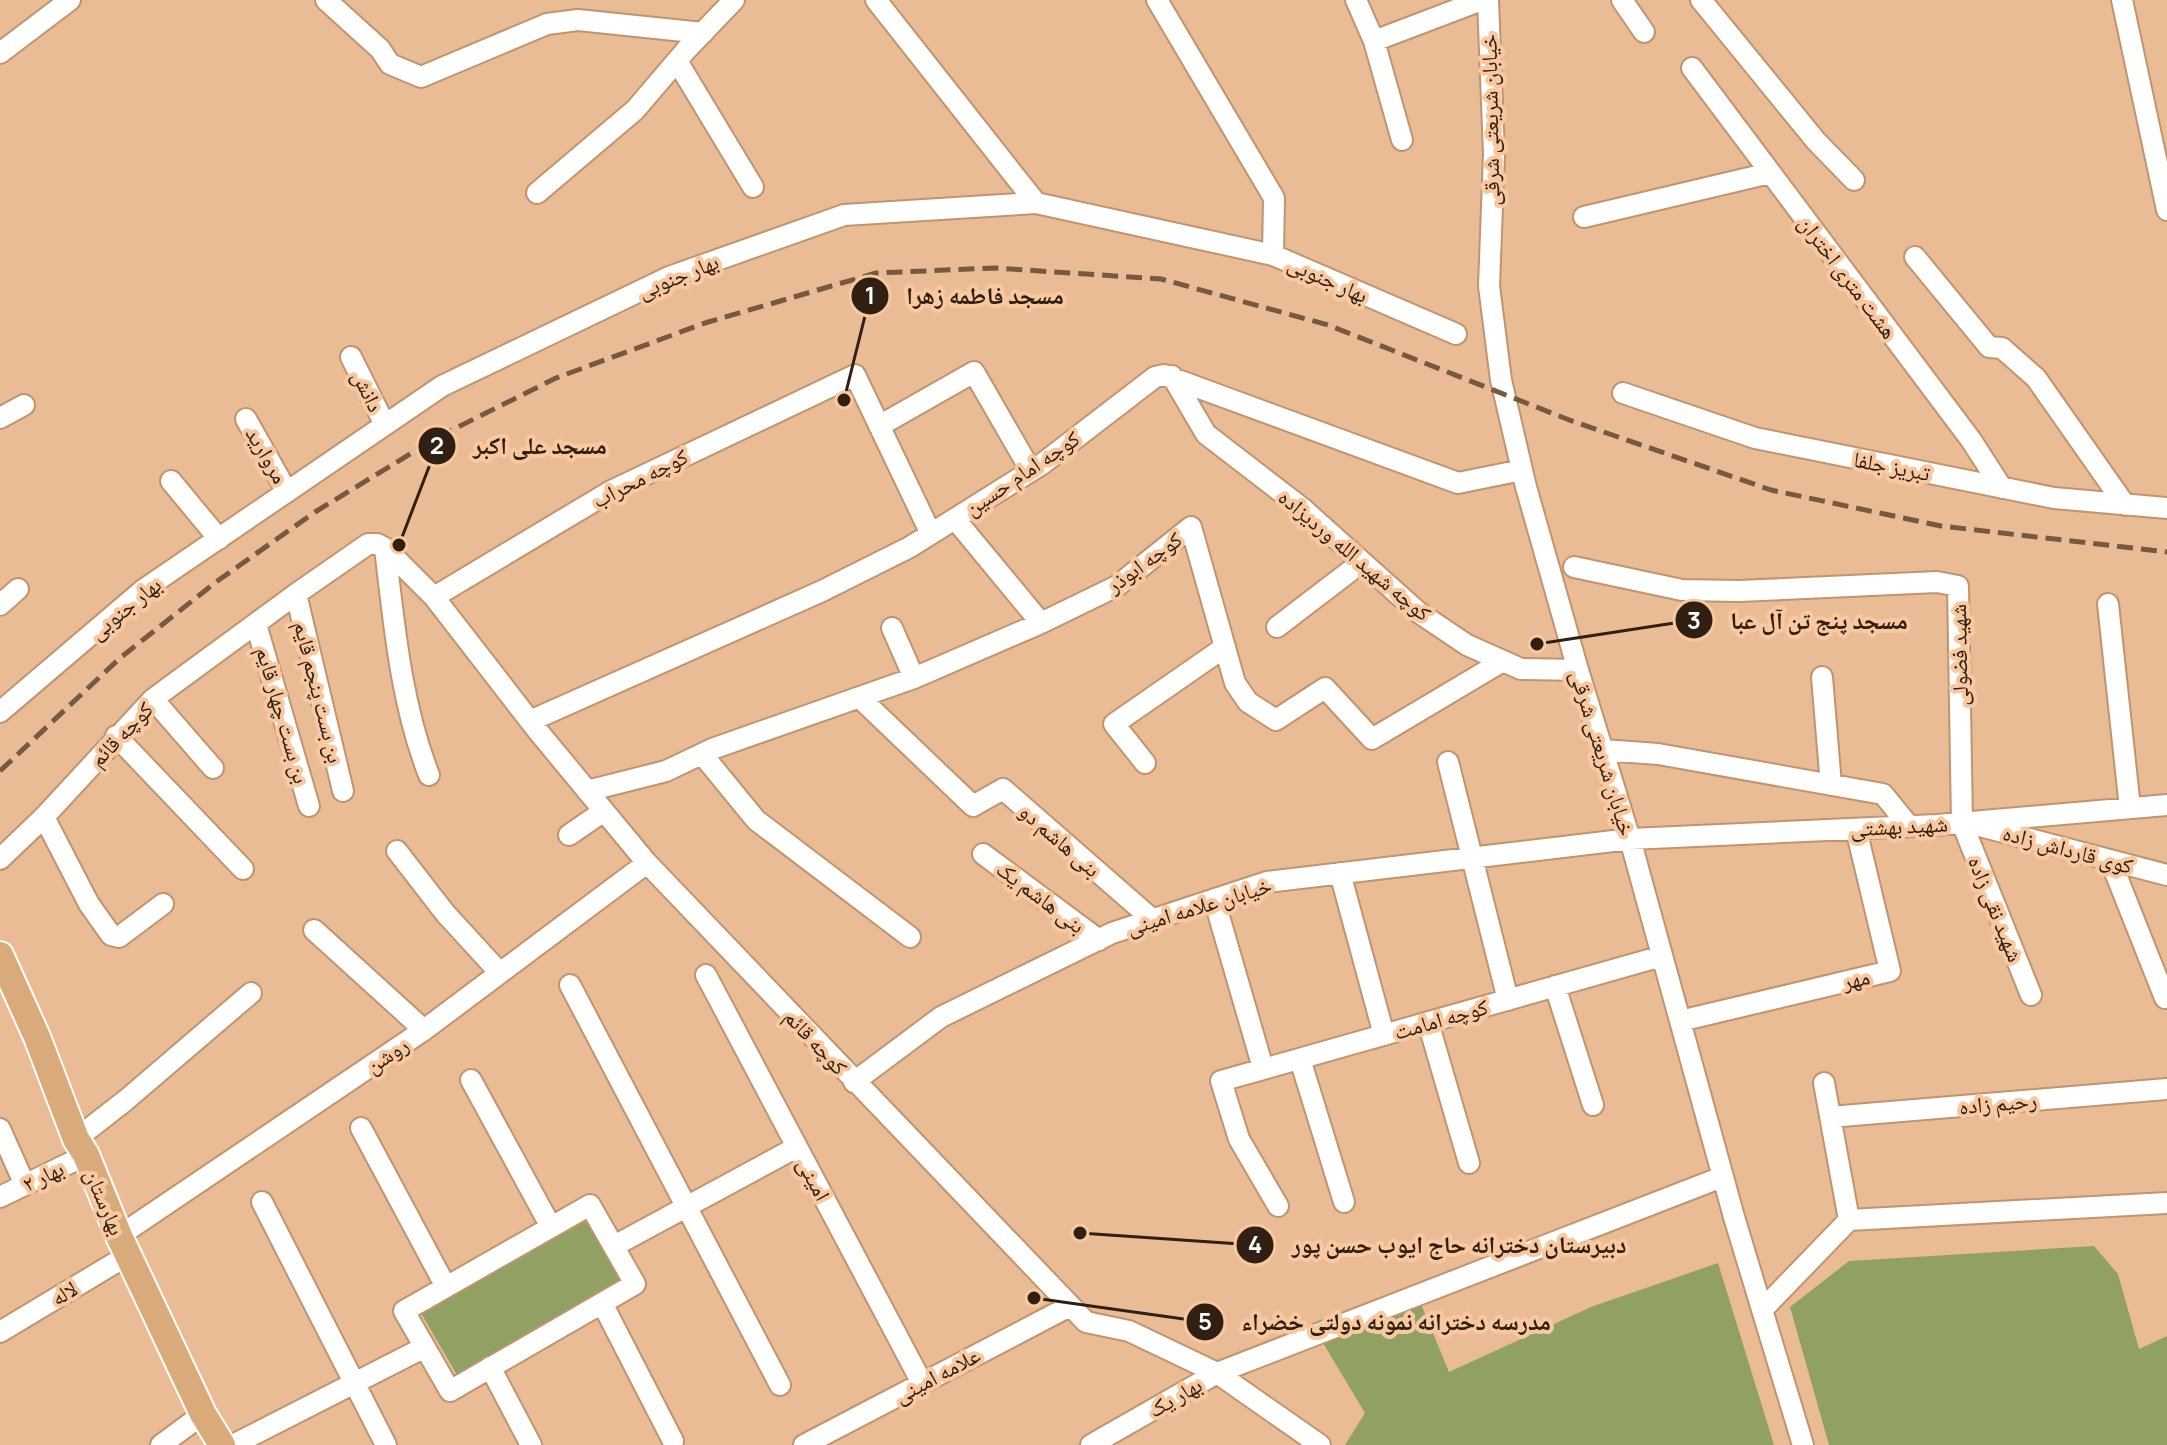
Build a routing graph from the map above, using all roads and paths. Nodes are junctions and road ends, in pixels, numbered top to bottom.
1 (70, 0) edge
2 (326, 0) edge
3 (734, 0) edge
4 (1157, 0) edge
5 (1356, 0) edge
6 (1485, 0) edge
7 (1622, 0) edge
8 (1701, 0) edge
9 (2122, 0) edge
10 (887, 4) edge
11 (1644, 32) dead end
12 (703, 33) junction
13 (1374, 41) junction
14 (0, 53) edge
15 (677, 61) junction
16 (1692, 68) dead end
17 (1402, 140) dead end
18 (1770, 173) junction
19 (1854, 180) dead end
20 (753, 187) dead end
21 (537, 193) dead end
22 (1036, 203) junction
23 (2167, 210) edge
24 (1584, 217) dead end
25 (1273, 255) junction
26 (1915, 257) dead end
27 (1456, 334) dead end
28 (351, 357) dead end
29 (1172, 376) junction
30 (1623, 393) dead end
31 (24, 405) dead end
32 (0, 418) edge
33 (246, 419) dead end
34 (385, 425) junction
35 (879, 426) junction
36 (1522, 470) junction
37 (1031, 471) junction
38 (171, 481) dead end
39 (2002, 488) junction
40 (287, 492) junction
41 (2125, 505) junction
42 (2167, 508) edge
43 (955, 519) junction
44 (931, 534) junction
45 (219, 539) junction
46 (385, 548) junction
47 (1362, 562) junction
48 (1574, 567) dead end
49 (18, 589) dead end
50 (296, 594) junction
51 (434, 597) junction
52 (2108, 604) dead end
53 (0, 605) edge
54 (1041, 623) junction
55 (256, 624) junction
56 (1277, 627) dead end
57 (892, 628) dead end
58 (1225, 647) junction
59 (1503, 661) junction
60 (1578, 670) junction
61 (1822, 677) dead end
62 (914, 678) junction
63 (860, 698) junction
64 (153, 699) junction
65 (0, 712) edge
66 (530, 721) junction
67 (116, 736) junction
68 (1603, 750) junction
69 (702, 754) junction
70 (1448, 762) dead end
71 (1145, 763) dead end
72 (213, 768) dead end
73 (429, 775) dead end
74 (1831, 785) junction
75 (343, 791) dead end
76 (587, 791) junction
77 (2167, 805) edge
78 (309, 806) dead end
79 (2130, 808) junction
80 (604, 811) junction
81 (44, 817) junction
82 (1965, 823) junction
83 (1909, 826) junction
84 (1856, 829) junction
85 (569, 835) dead end
86 (1630, 839) junction
87 (397, 851) dead end
88 (983, 854) dead end
89 (1474, 858) junction
90 (0, 859) edge
91 (2111, 862) junction
92 (647, 863) junction
93 (243, 869) dead end
94 (1340, 873) junction
95 (2167, 875) edge
96 (1214, 899) junction
97 (163, 904) dead end
98 (1153, 920) junction
99 (314, 930) dead end
100 (910, 937) dead end
101 (1099, 940) junction
102 (0, 955) edge
103 (1662, 956) junction
104 (500, 973) junction
105 (706, 975) dead end
106 (570, 985) dead end
107 (1555, 986) junction
108 (251, 993) dead end
109 (2031, 995) dead end
110 (2165, 998) dead end
111 (1508, 1000) junction
112 (1680, 1021) junction
113 (1428, 1022) junction
114 (424, 1030) junction
115 (1384, 1035) junction
116 (1300, 1059) junction
117 (1263, 1068) junction
118 (471, 1080) dead end
119 (854, 1082) junction
120 (1824, 1083) dead end
121 (2167, 1089) edge
122 (1593, 1105) dead end
123 (1830, 1117) junction
124 (361, 1128) dead end
125 (0, 1129) edge
126 (81, 1147) junction
127 (797, 1147) junction
128 (1469, 1163) dead end
129 (1722, 1177) junction
130 (25, 1185) junction
131 (0, 1197) edge
132 (262, 1202) dead end
133 (1344, 1202) dead end
134 (2167, 1203) edge
135 (1278, 1206) dead end
136 (686, 1207) junction
137 (1849, 1220) junction
138 (551, 1227) junction
139 (123, 1245) junction
140 (614, 1246) junction
141 (446, 1287) junction
142 (602, 1303) junction
143 (1070, 1306) junction
144 (1762, 1310) junction
145 (0, 1332) edge
146 (425, 1347) junction
147 (490, 1367) junction
148 (1217, 1373) junction
149 (355, 1383) junction
150 (922, 1383) junction
151 (780, 1385) dead end
152 (203, 1414) junction
153 (673, 1441) dead end
154 (161, 1445) edge
155 (222, 1445) edge
156 (233, 1445) edge
157 (386, 1445) edge
158 (531, 1445) edge
159 (804, 1445) edge
160 (1091, 1445) edge
161 (1320, 1445) edge
162 (1803, 1445) edge

1 - 14 street
2 - 12 street
3 - 12 street
4 - 25 street
5 - 13 street
6 - 13 street
6 - 36 street, خیابان شریعتی شرقی
7 - 11 street
8 - 19 street
9 - 23 street
10 - 22 street
12 - 15 street
13 - 17 street
15 - 20 street
15 - 21 street
16 - 18 street, هشت متری اختران
18 - 24 street
18 - 39 street, هشت متری اختران
22 - 25 street, بهار جنوبی
22 - 34 street, بهار جنوبی
25 - 27 street, بهار جنوبی
26 - 41 street
28 - 34 street, دانش
29 - 36 street
29 - 37 street, کوچه امام حسین
29 - 47 street, کوچه شهید الله وردیزاده
30 - 39 street, تبریز جلفا
31 - 32 street
33 - 40 street, مروارید
34 - 40 street, بهار جنوبی
35 - 37 street
35 - 44 street
35 - 51 street, کوچه محراب
36 - 60 street, خیابان شریعتی شرقی
37 - 43 street, کوچه امام حسین
38 - 45 street
39 - 41 street, تبریز جلفا
40 - 45 street, بهار جنوبی
41 - 42 street, تبریز جلفا
43 - 44 street, کوچه امام حسین
43 - 54 street
44 - 66 street, کوچه امام حسین
45 - 65 street, بهار جنوبی
46 - 50 street, کوچه قائم
46 - 51 street, کوچه قائم
46 - 73 street
47 - 56 street
47 - 59 street, کوچه شهید الله وردیزاده
48 - 82 street, شهید فضولی
49 - 53 street
50 - 55 street, کوچه قائم
50 - 75 street, بن بست پنجم قایم
51 - 66 street, کوچه قائم
52 - 79 street
54 - 58 street, کوچه ابوذر
54 - 62 street, کوچه ابوذر
55 - 64 street, کوچه قائم
55 - 78 street, بن بست چهار قایم
57 - 62 street
58 - 59 street, کوچه ابوذر
58 - 71 street
59 - 60 street, کوچه شهید الله وردیزاده
60 - 68 street, خیابان شریعتی شرقی
61 - 74 street
62 - 63 street, کوچه ابوذر
63 - 69 street, کوچه ابوذر
63 - 98 street, بنی هاشم دو
64 - 67 street, کوچه قائم
64 - 72 street
66 - 76 street, کوچه قائم
67 - 81 street, کوچه قائم
67 - 93 street
68 - 74 street
68 - 86 street, خیابان شریعتی شرقی
69 - 76 street, کوچه ابوذر
69 - 100 street
70 - 89 street
74 - 83 street
76 - 80 street, کوچه قائم
77 - 79 street, شهید بهشتی
79 - 82 street, شهید بهشتی
80 - 85 street
80 - 92 street, کوچه قائم
81 - 90 street, کوچه قائم
81 - 97 street
82 - 83 street, شهید بهشتی
82 - 91 street, کوی قارداش زاده
82 - 109 street, شهید نقی زاده
83 - 84 street, شهید بهشتی
84 - 86 street, شهید بهشتی
84 - 112 street, مهر
86 - 89 street, خیابان علامه امینی
86 - 103 street, خیابان شریعتی شرقی
87 - 104 street
88 - 101 street, بنی هاشم یک
89 - 94 street, خیابان علامه امینی
89 - 111 street
91 - 95 street, کوی قارداش زاده
91 - 110 street
92 - 104 street, روشن
92 - 119 street, کوچه قائم
94 - 96 street, خیابان علامه امینی
94 - 115 street
96 - 98 street, خیابان علامه امینی
96 - 117 street
98 - 101 street, خیابان علامه امینی
99 - 114 street
101 - 119 street, خیابان علامه امینی
102 - 126 main road, بهارستان
103 - 107 street, کوچه امامت
103 - 112 street, خیابان شریعتی شرقی
104 - 114 street, روشن
105 - 127 street, امینی
106 - 136 street
107 - 111 street, کوچه امامت
107 - 122 street
108 - 126 street, بهار ۲
111 - 113 street, کوچه امامت
112 - 129 street, خیابان شریعتی شرقی
113 - 115 street, کوچه امامت
113 - 128 street
114 - 139 street, روشن
115 - 116 street, کوچه امامت
116 - 117 street, کوچه امامت
116 - 133 street
117 - 135 street, کوچه امامت
118 - 138 street
119 - 143 street, کوچه قائم
120 - 123 street
121 - 123 street, رحیم زاده
123 - 137 street
124 - 141 street
125 - 130 street
126 - 130 street, بهار ۲
126 - 139 main road, بهارستان
127 - 136 street
127 - 150 street, امینی
129 - 144 street, خیابان شریعتی شرقی
129 - 148 street, بهار یک
130 - 131 street, بهار ۲
132 - 149 street
134 - 137 street
136 - 140 street
136 - 151 street
137 - 144 street
138 - 140 street
138 - 141 street
139 - 145 street, لاله
139 - 152 main road, بهارستان
140 - 142 street
141 - 146 street
142 - 147 street
142 - 153 street
143 - 148 street, کوچه قائم
143 - 150 street, علامه امینی
144 - 162 street, خیابان شریعتی شرقی
146 - 147 street
146 - 149 street
147 - 158 street
148 - 160 street, بهار یک
148 - 161 street, کوچه قائم
149 - 156 street
149 - 157 street
150 - 159 street, علامه امینی
152 - 154 street
152 - 155 main road, بهارستان

